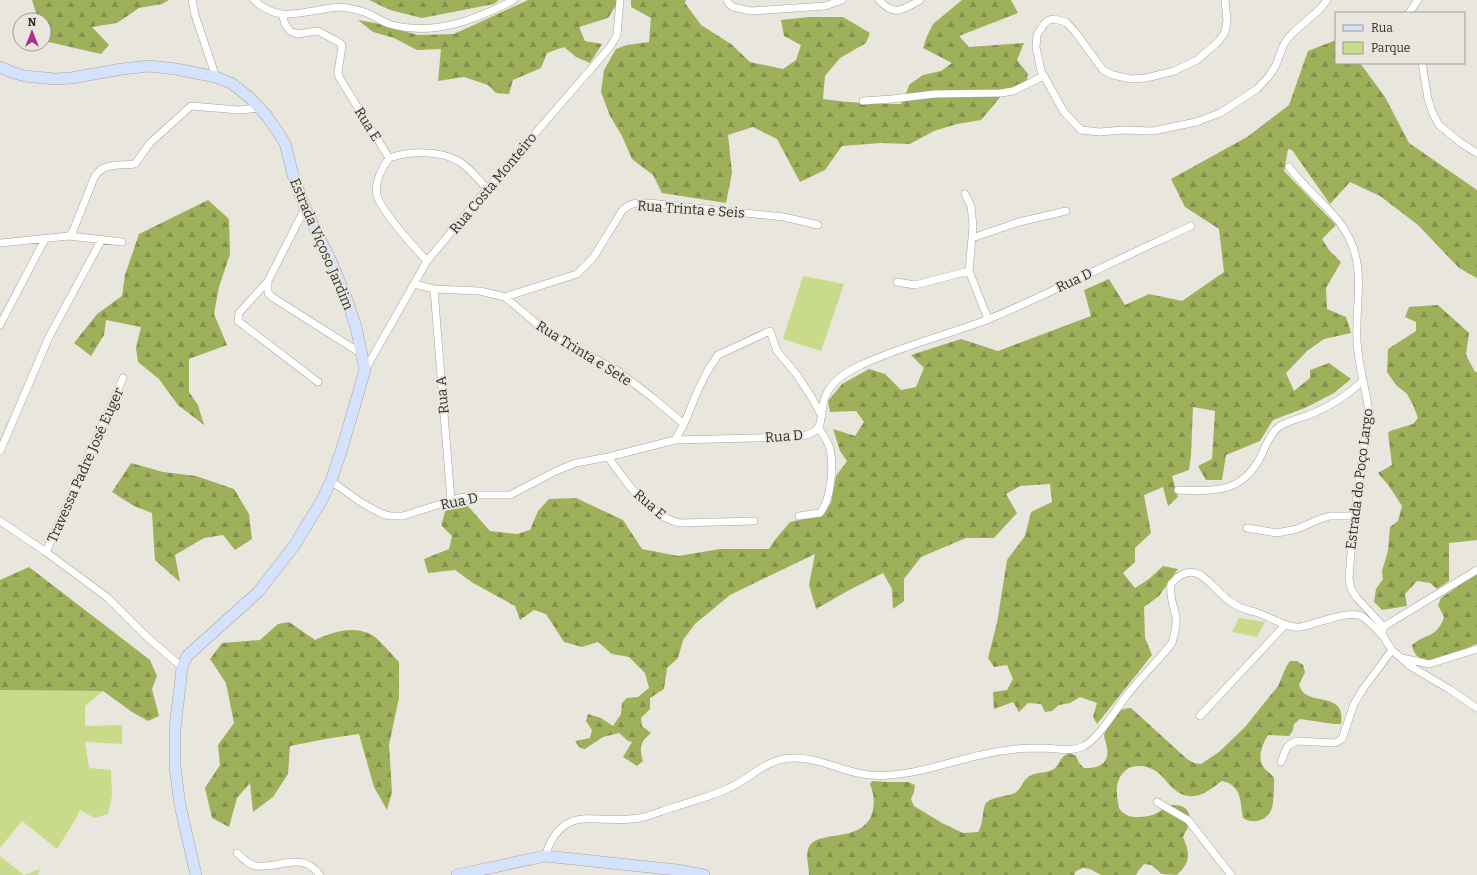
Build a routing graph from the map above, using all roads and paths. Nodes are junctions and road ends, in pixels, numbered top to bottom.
1 (192, 0) edge
2 (254, 0) edge
3 (514, 0) edge
4 (620, 0) edge
5 (727, 0) edge
6 (842, 0) edge
7 (879, 0) edge
8 (920, 0) edge
9 (1225, 0) edge
10 (1328, 0) edge
11 (1418, 0) edge
12 (824, 3) edge
13 (1411, 11) edge
14 (282, 14) junction
15 (1422, 64) edge
16 (0, 67) edge
17 (1044, 76) junction
18 (216, 77) junction
19 (863, 101) dead end
20 (260, 108) junction
21 (1477, 153) edge
22 (390, 158) junction
23 (1289, 167) dead end
24 (487, 189) junction
25 (965, 194) dead end
26 (305, 208) junction
27 (1066, 211) dead end
28 (818, 225) dead end
29 (1190, 226) dead end
30 (69, 236) junction
31 (972, 238) junction
32 (45, 239) junction
33 (102, 239) junction
34 (0, 242) edge
35 (122, 242) dead end
36 (427, 261) junction
37 (970, 271) junction
38 (268, 281) junction
39 (897, 282) dead end
40 (414, 284) junction
41 (434, 289) junction
42 (505, 297) junction
43 (988, 319) junction
44 (0, 325) edge
45 (362, 354) junction
46 (365, 370) junction
47 (123, 378) dead end
48 (1362, 381) junction
49 (318, 382) dead end
50 (822, 416) junction
51 (684, 424) junction
52 (818, 427) junction
53 (675, 440) junction
54 (0, 451) edge
55 (608, 457) junction
56 (331, 481) junction
57 (1178, 490) dead end
58 (451, 501) junction
59 (799, 516) dead end
60 (1354, 516) junction
61 (0, 521) edge
62 (754, 521) dead end
63 (1247, 528) dead end
64 (46, 552) junction
65 (1477, 570) edge
66 (1285, 625) junction
67 (1383, 627) junction
68 (1383, 636) junction
69 (1477, 649) edge
70 (1392, 650) junction
71 (1401, 658) junction
72 (182, 668) junction
73 (1477, 708) edge
74 (1200, 716) dead end
75 (1281, 762) dead end
76 (1157, 802) dead end
77 (237, 853) dead end
78 (545, 856) junction
79 (196, 875) edge
80 (320, 875) edge
81 (457, 875) edge
82 (704, 875) edge
83 (1231, 875) edge

1 - 18 street
2 - 14 street
3 - 14 street
4 - 24 street, Rua Costa Monteiro
5 - 12 street
6 - 12 street
7 - 8 street
9 - 17 street
10 - 17 street
11 - 13 street
14 - 22 street, Rua E
15 - 21 street
16 - 18 main road, Estrada Viçoso Jardim
17 - 19 street
18 - 20 main road, Estrada Viçoso Jardim
20 - 26 main road, Estrada Viçoso Jardim
20 - 30 street
22 - 24 street
22 - 36 street
23 - 48 street, Estrada do Poço Largo
24 - 36 street, Rua Costa Monteiro
25 - 31 street
26 - 38 street
26 - 45 main road, Estrada Viçoso Jardim
27 - 31 street
28 - 42 street, Rua Trinta e Seis
29 - 43 street, Rua D
30 - 32 street
30 - 33 street
31 - 37 street
32 - 34 street
32 - 44 street
33 - 35 street
33 - 54 street
36 - 40 street, Rua Costa Monteiro
37 - 39 street
37 - 43 street
38 - 45 street
38 - 49 street
40 - 41 street, Rua Trinta e Sete
40 - 46 street, Rua Costa Monteiro
41 - 42 street, Rua Trinta e Sete
41 - 58 street, Rua A
42 - 51 street, Rua Trinta e Sete
43 - 50 street, Rua D
45 - 46 main road, Estrada Viçoso Jardim
46 - 56 main road
47 - 64 street, Travessa Padre José Euger
48 - 57 street
48 - 60 street, Estrada do Poço Largo
50 - 51 street
50 - 52 street, Rua D
51 - 53 street
52 - 53 street, Rua D
52 - 59 street
53 - 55 street, Rua D
55 - 58 street, Rua D
55 - 62 street, Rua E
56 - 58 street, Rua D
56 - 72 main road
60 - 63 street
60 - 67 street, Estrada do Poço Largo
61 - 64 street
64 - 72 street
65 - 67 street
66 - 68 street
66 - 74 street
66 - 78 street
67 - 68 street
68 - 70 street
69 - 71 street
70 - 71 street
70 - 75 street
71 - 73 street
72 - 79 main road
76 - 83 street
77 - 80 street
78 - 81 main road
78 - 82 main road

